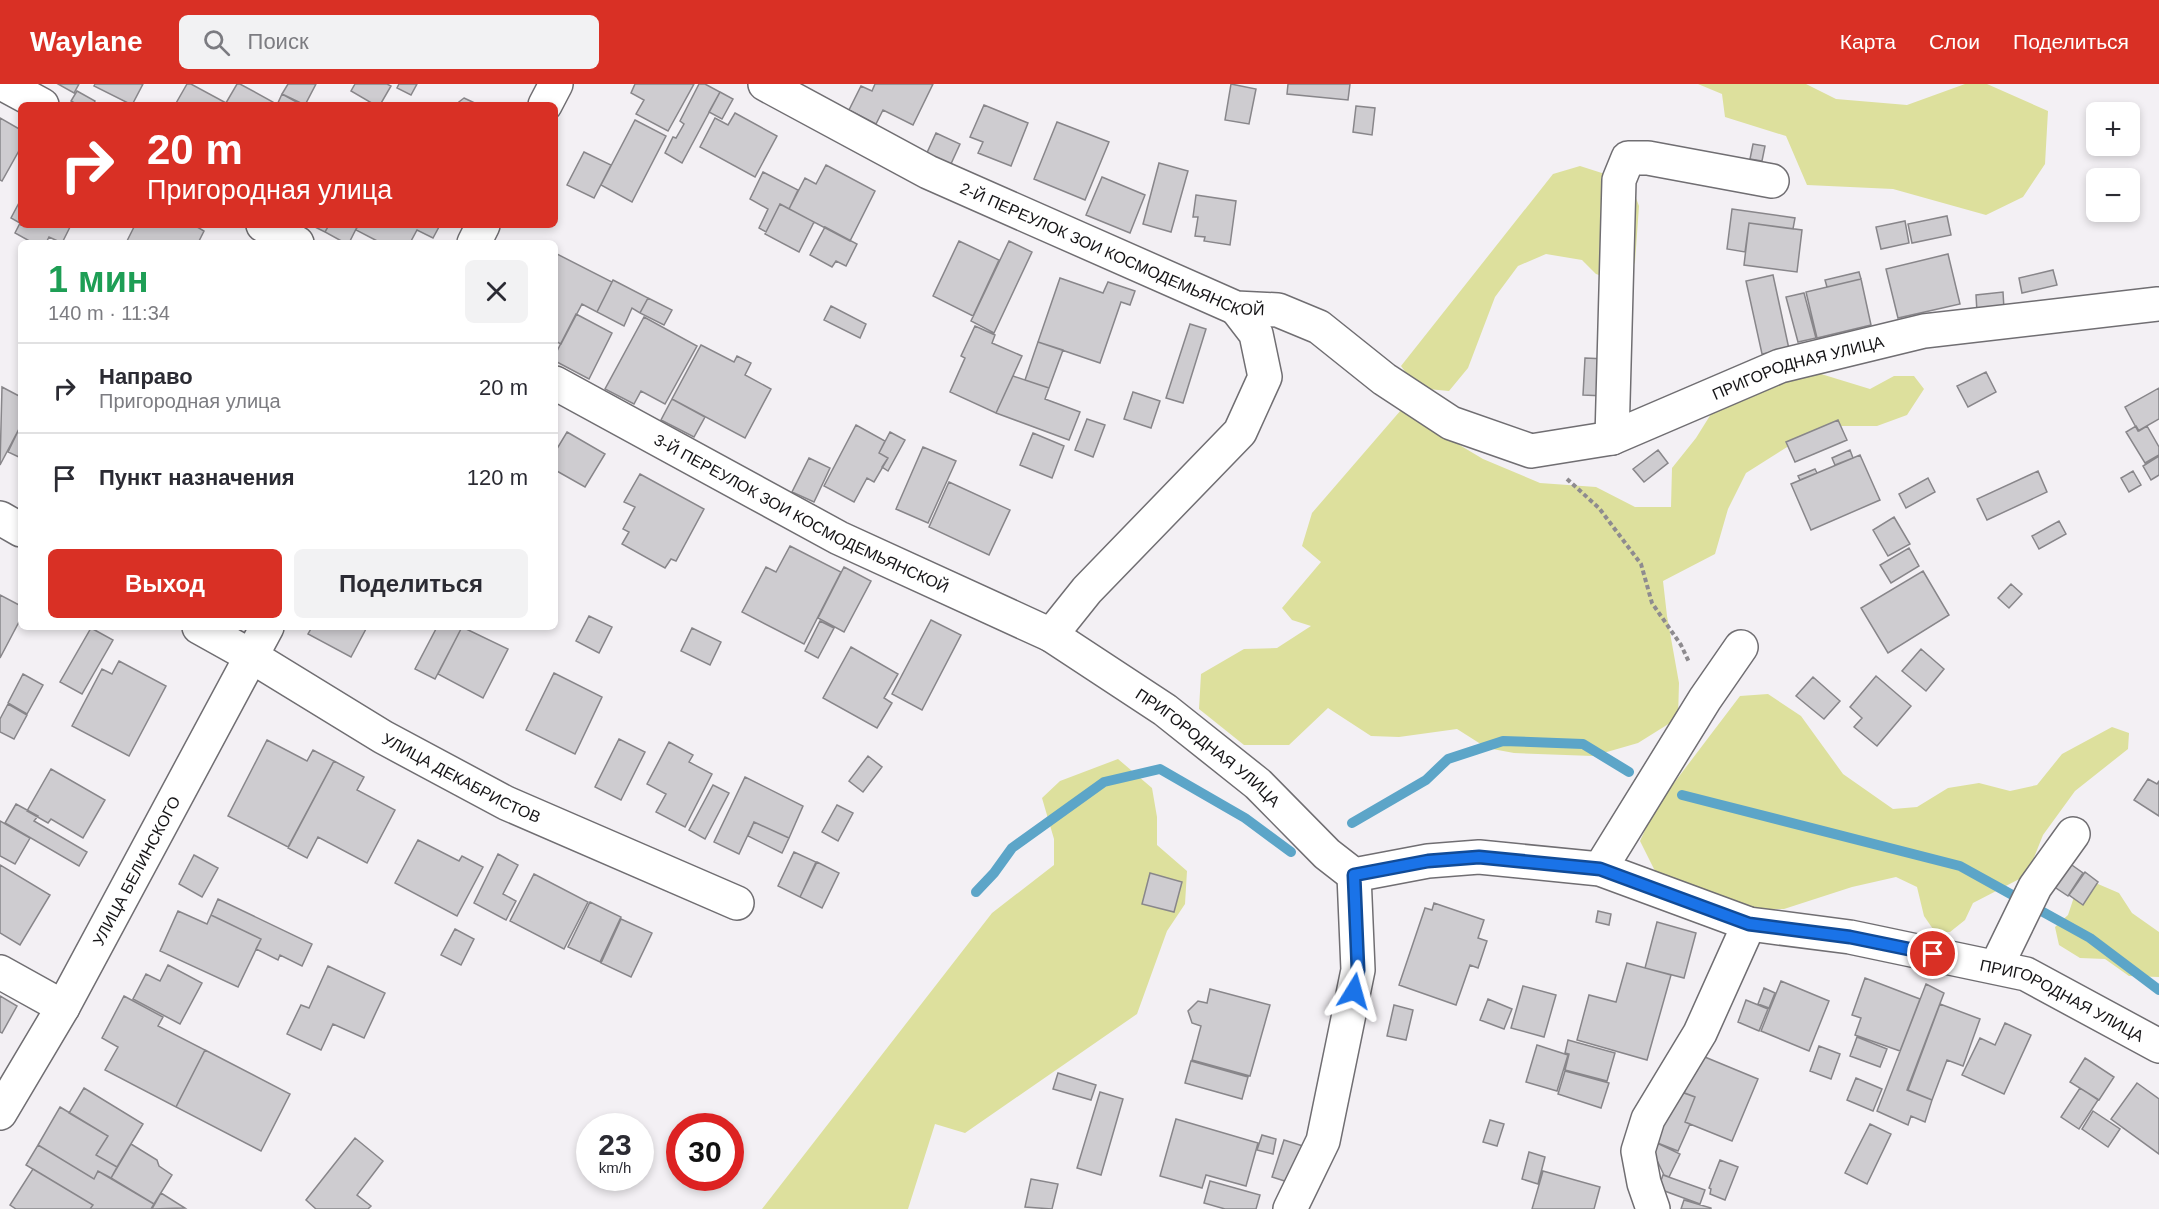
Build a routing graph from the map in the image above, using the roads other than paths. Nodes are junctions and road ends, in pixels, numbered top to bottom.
1 (3, 84) edge
2 (556, 84) edge
3 (765, 84) edge
4 (36, 102) edge
5 (547, 102) edge
6 (1772, 182) dead end
7 (269, 228) edge
8 (291, 240) edge
9 (2158, 303) edge
10 (1236, 308) junction
11 (558, 385) edge
12 (1450, 423) joint
13 (1612, 438) junction
14 (0, 518) edge
15 (18, 528) edge
16 (204, 630) edge
17 (265, 630) edge
18 (1051, 634) junction
19 (1741, 647) dead end
20 (251, 656) junction
21 (2073, 834) dead end
22 (1600, 869) junction
23 (1354, 875) junction
24 (737, 903) dead end
25 (1749, 924) junction
26 (1996, 967) junction
27 (0, 972) edge
28 (63, 1007) junction
29 (2159, 1046) edge
30 (0, 1113) edge
31 (1290, 1209) edge
32 (1653, 1209) edge

1 - 4 street
2 - 5 street
3 - 10 street, 2-Й ПЕРЕУЛОК ЗОИ КОСМОДЕМЬЯНСКОЙ
6 - 13 street
7 - 8 street
9 - 13 street, ПРИГОРОДНАЯ УЛИЦА
10 - 12 street, 2-Й ПЕРЕУЛОК ЗОИ КОСМОДЕМЬЯНСКОЙ
10 - 18 street
11 - 18 street, 3-Й ПЕРЕУЛОК ЗОИ КОСМОДЕМЬЯНСКОЙ
12 - 13 street, ПРИГОРОДНАЯ УЛИЦА
14 - 15 street
16 - 20 street, УЛИЦА ДЕКАБРИСТОВ
17 - 20 street, УЛИЦА БЕЛИНСКОГО
18 - 23 street, ПРИГОРОДНАЯ УЛИЦА
19 - 22 street
20 - 24 street, УЛИЦА ДЕКАБРИСТОВ
20 - 28 street, УЛИЦА БЕЛИНСКОГО
21 - 26 street
22 - 23 street, ПРИГОРОДНАЯ УЛИЦА
22 - 25 street, ПРИГОРОДНАЯ УЛИЦА
23 - 31 street
25 - 26 street, ПРИГОРОДНАЯ УЛИЦА
25 - 32 street
26 - 29 street, ПРИГОРОДНАЯ УЛИЦА
27 - 28 street
28 - 30 street, УЛИЦА БЕЛИНСКОГО

